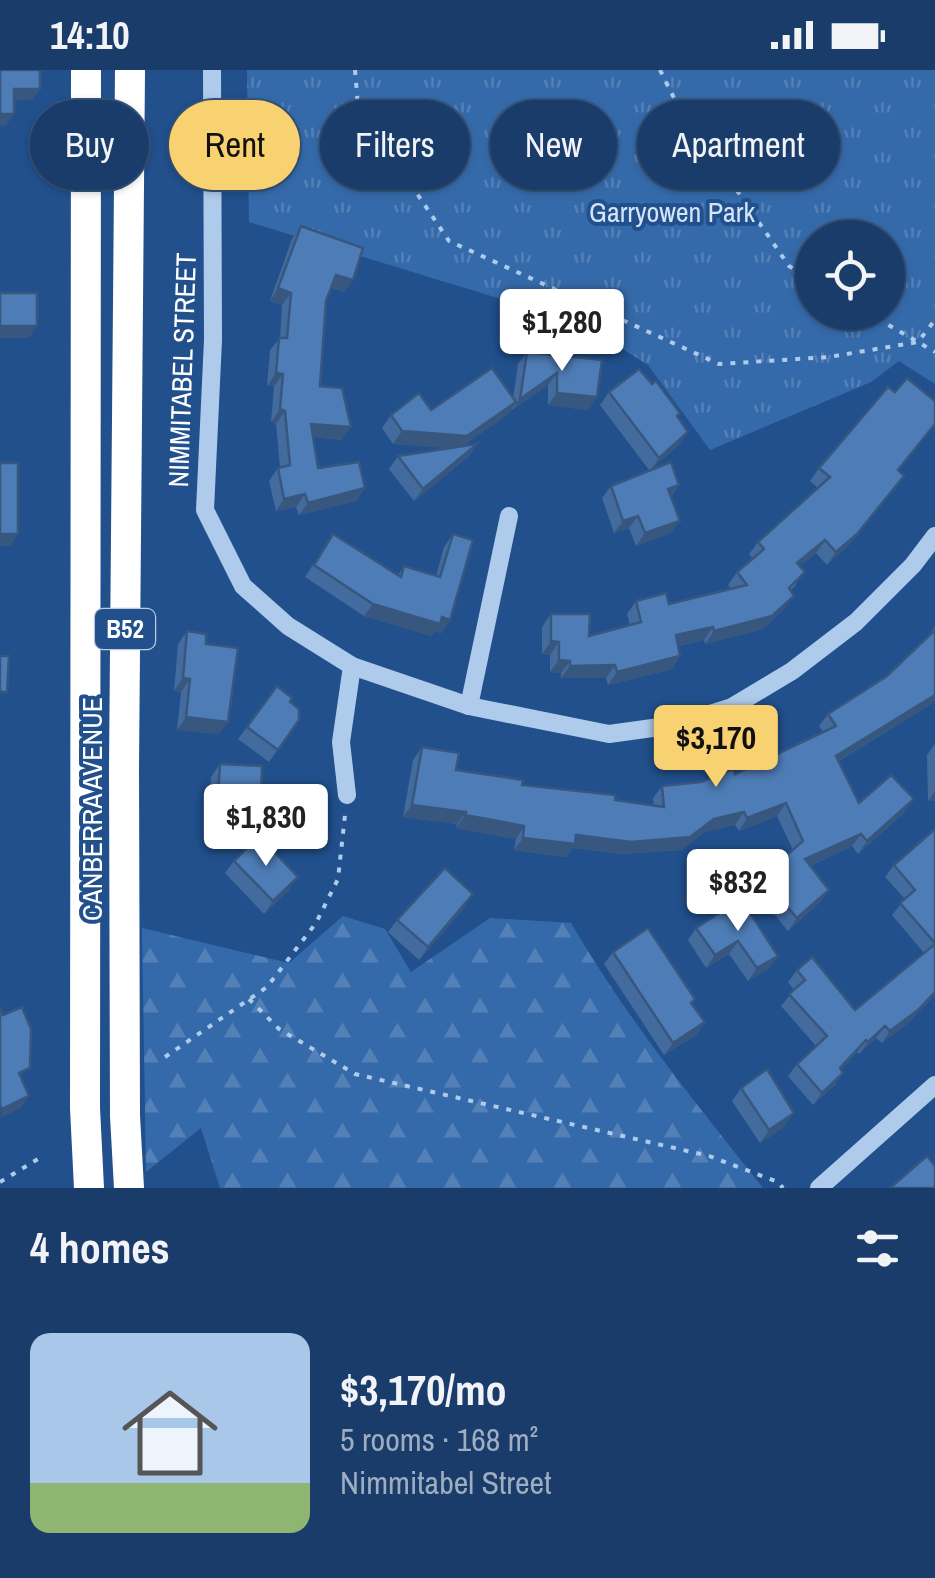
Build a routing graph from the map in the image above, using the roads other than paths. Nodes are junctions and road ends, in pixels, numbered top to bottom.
1 (86, 70) edge
2 (130, 70) edge
3 (212, 70) edge
4 (509, 516) dead end
5 (935, 536) edge
6 (352, 666) junction
7 (469, 706) junction
8 (346, 795) road end
9 (935, 1085) edge
10 (89, 1188) edge
11 (129, 1188) edge
12 (819, 1188) edge

1 - 10 highway, CANBERRA AVENUE / B52
2 - 11 highway, CANBERRA AVENUE / B52
3 - 6 street, NIMMITABEL STREET
4 - 7 street
5 - 7 street, NIMMITABEL STREET
6 - 7 street, NIMMITABEL STREET
6 - 8 street
9 - 12 street

